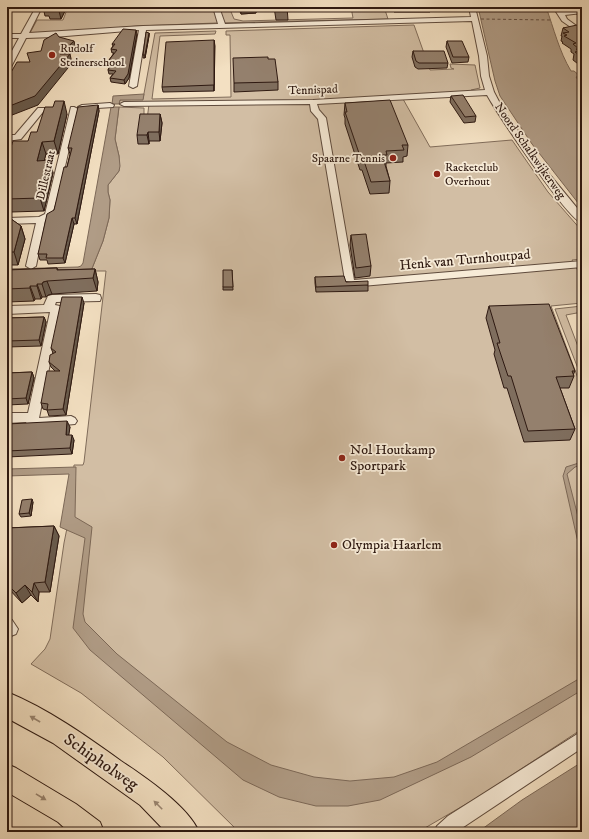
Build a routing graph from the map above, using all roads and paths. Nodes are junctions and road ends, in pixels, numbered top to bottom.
1 (39, 7) edge
2 (216, 7) edge
3 (472, 7) edge
4 (558, 10) edge
5 (582, 11) edge
6 (475, 18) junction
7 (222, 25) junction
8 (143, 28) junction
9 (7, 31) edge
10 (582, 33) edge
11 (7, 36) edge
12 (25, 36) junction
13 (7, 67) edge
14 (133, 86) dead end
15 (490, 92) junction
16 (313, 102) junction
17 (124, 104) dead end
18 (110, 105) dead end
19 (74, 109) junction
20 (7, 138) edge
21 (41, 220) junction
22 (582, 220) edge
23 (7, 221) edge
24 (582, 264) edge
25 (30, 266) dead end
26 (96, 298) dead end
27 (48, 308) junction
28 (7, 310) edge
29 (33, 417) junction
30 (7, 418) edge
31 (71, 421) dead end
32 (7, 704) edge
33 (582, 739) edge
34 (7, 777) edge
35 (90, 832) edge
36 (185, 832) edge
37 (443, 832) edge

1 - 12 street
2 - 7 street
3 - 6 street, Noord Schalkwijkerweg
4 - 5 street
4 - 10 street
6 - 7 street
6 - 15 street, Noord Schalkwijkerweg
7 - 8 street
8 - 12 street
8 - 14 street
9 - 12 street
11 - 12 street
12 - 13 street
15 - 16 street, Tennispad
15 - 22 street, Noord Schalkwijkerweg
16 - 17 street, Tennispad
16 - 24 street, Henk van Turnhoutpad
18 - 19 street
19 - 20 street
19 - 21 street, Dillestraat
21 - 23 street
21 - 25 street, Dillestraat
26 - 27 street
27 - 28 street
27 - 29 street
29 - 30 street
29 - 31 street
36 -> 32 main road, Schipholweg
33 - 37 street
34 -> 35 main road

